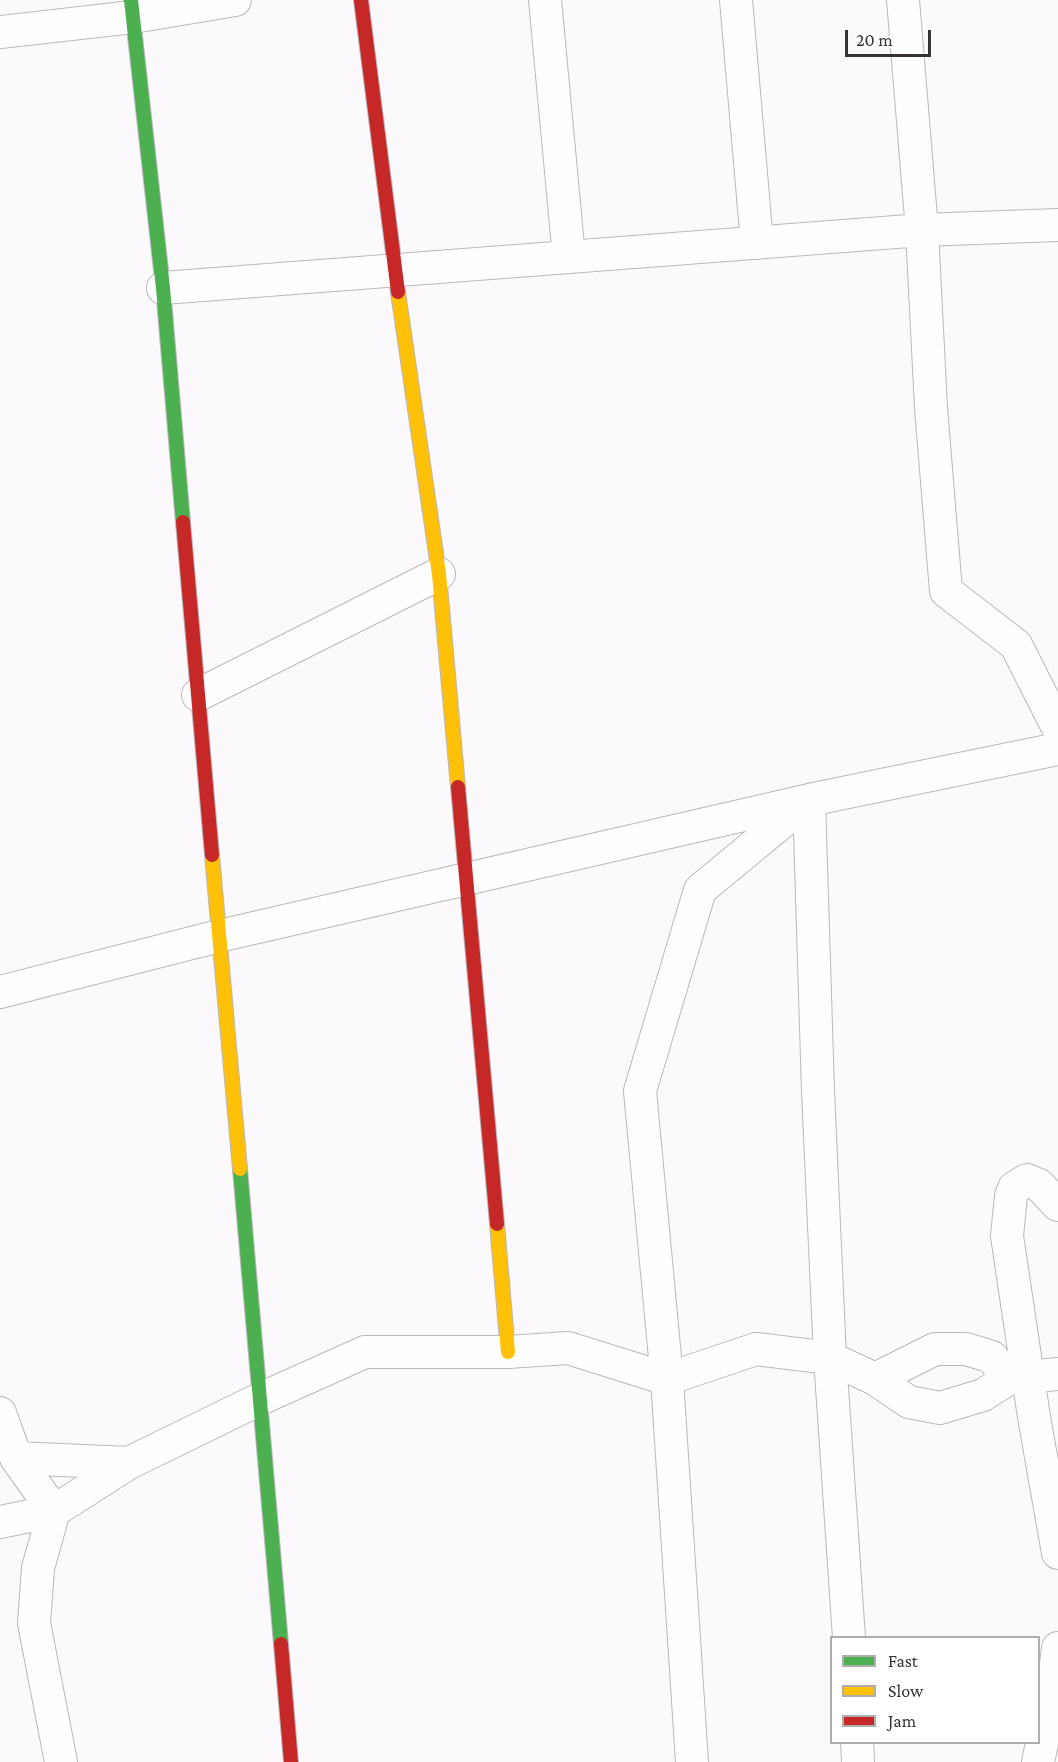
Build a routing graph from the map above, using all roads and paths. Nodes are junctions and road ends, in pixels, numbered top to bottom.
1 (235, 0) edge
2 (361, 0) edge
3 (545, 0) edge
4 (736, 0) edge
5 (903, 0) edge
6 (132, 8) edge
7 (0, 32) edge
8 (1058, 225) edge
9 (922, 230) junction
10 (757, 243) junction
11 (569, 257) junction
12 (395, 270) junction
13 (163, 288) junction
14 (439, 574) junction
15 (198, 695) junction
16 (1058, 728) edge
17 (1058, 749) edge
18 (809, 800) junction
19 (219, 936) junction
20 (0, 992) edge
21 (1058, 1205) edge
22 (508, 1352) junction
23 (830, 1358) junction
24 (1032, 1377) edge
25 (667, 1379) junction
26 (875, 1379) junction
27 (260, 1399) junction
28 (0, 1413) edge
29 (16, 1458) junction
30 (129, 1463) junction
31 (54, 1511) junction
32 (0, 1522) edge
33 (1058, 1553) edge
34 (849, 1636) edge
35 (1058, 1648) edge
36 (857, 1744) edge
37 (61, 1762) edge
38 (291, 1762) edge
39 (692, 1762) edge
40 (858, 1762) edge
41 (1038, 1762) edge

1 - 6 street
2 - 12 street
3 - 11 street
4 - 10 street
5 - 9 street
6 - 7 street
6 - 13 street
8 - 9 street
9 - 10 street
9 - 16 street
10 - 11 street
11 - 12 street
12 - 13 street
12 - 14 street
13 - 15 street
14 - 15 street
14 - 22 street
15 - 19 street
17 - 18 street
18 - 19 street
18 - 23 street
18 - 25 street
19 - 20 street
19 - 27 street
21 - 24 street
22 - 25 street
22 - 27 street
23 - 25 street
23 - 26 street
23 - 34 street
24 - 26 street
24 - 26 street
24 - 33 street
25 - 39 street
27 - 30 street
27 - 38 street
28 - 29 street
29 - 30 street
29 - 31 street
30 - 31 street
31 - 32 street
31 - 37 street
35 - 41 street
36 - 40 street

